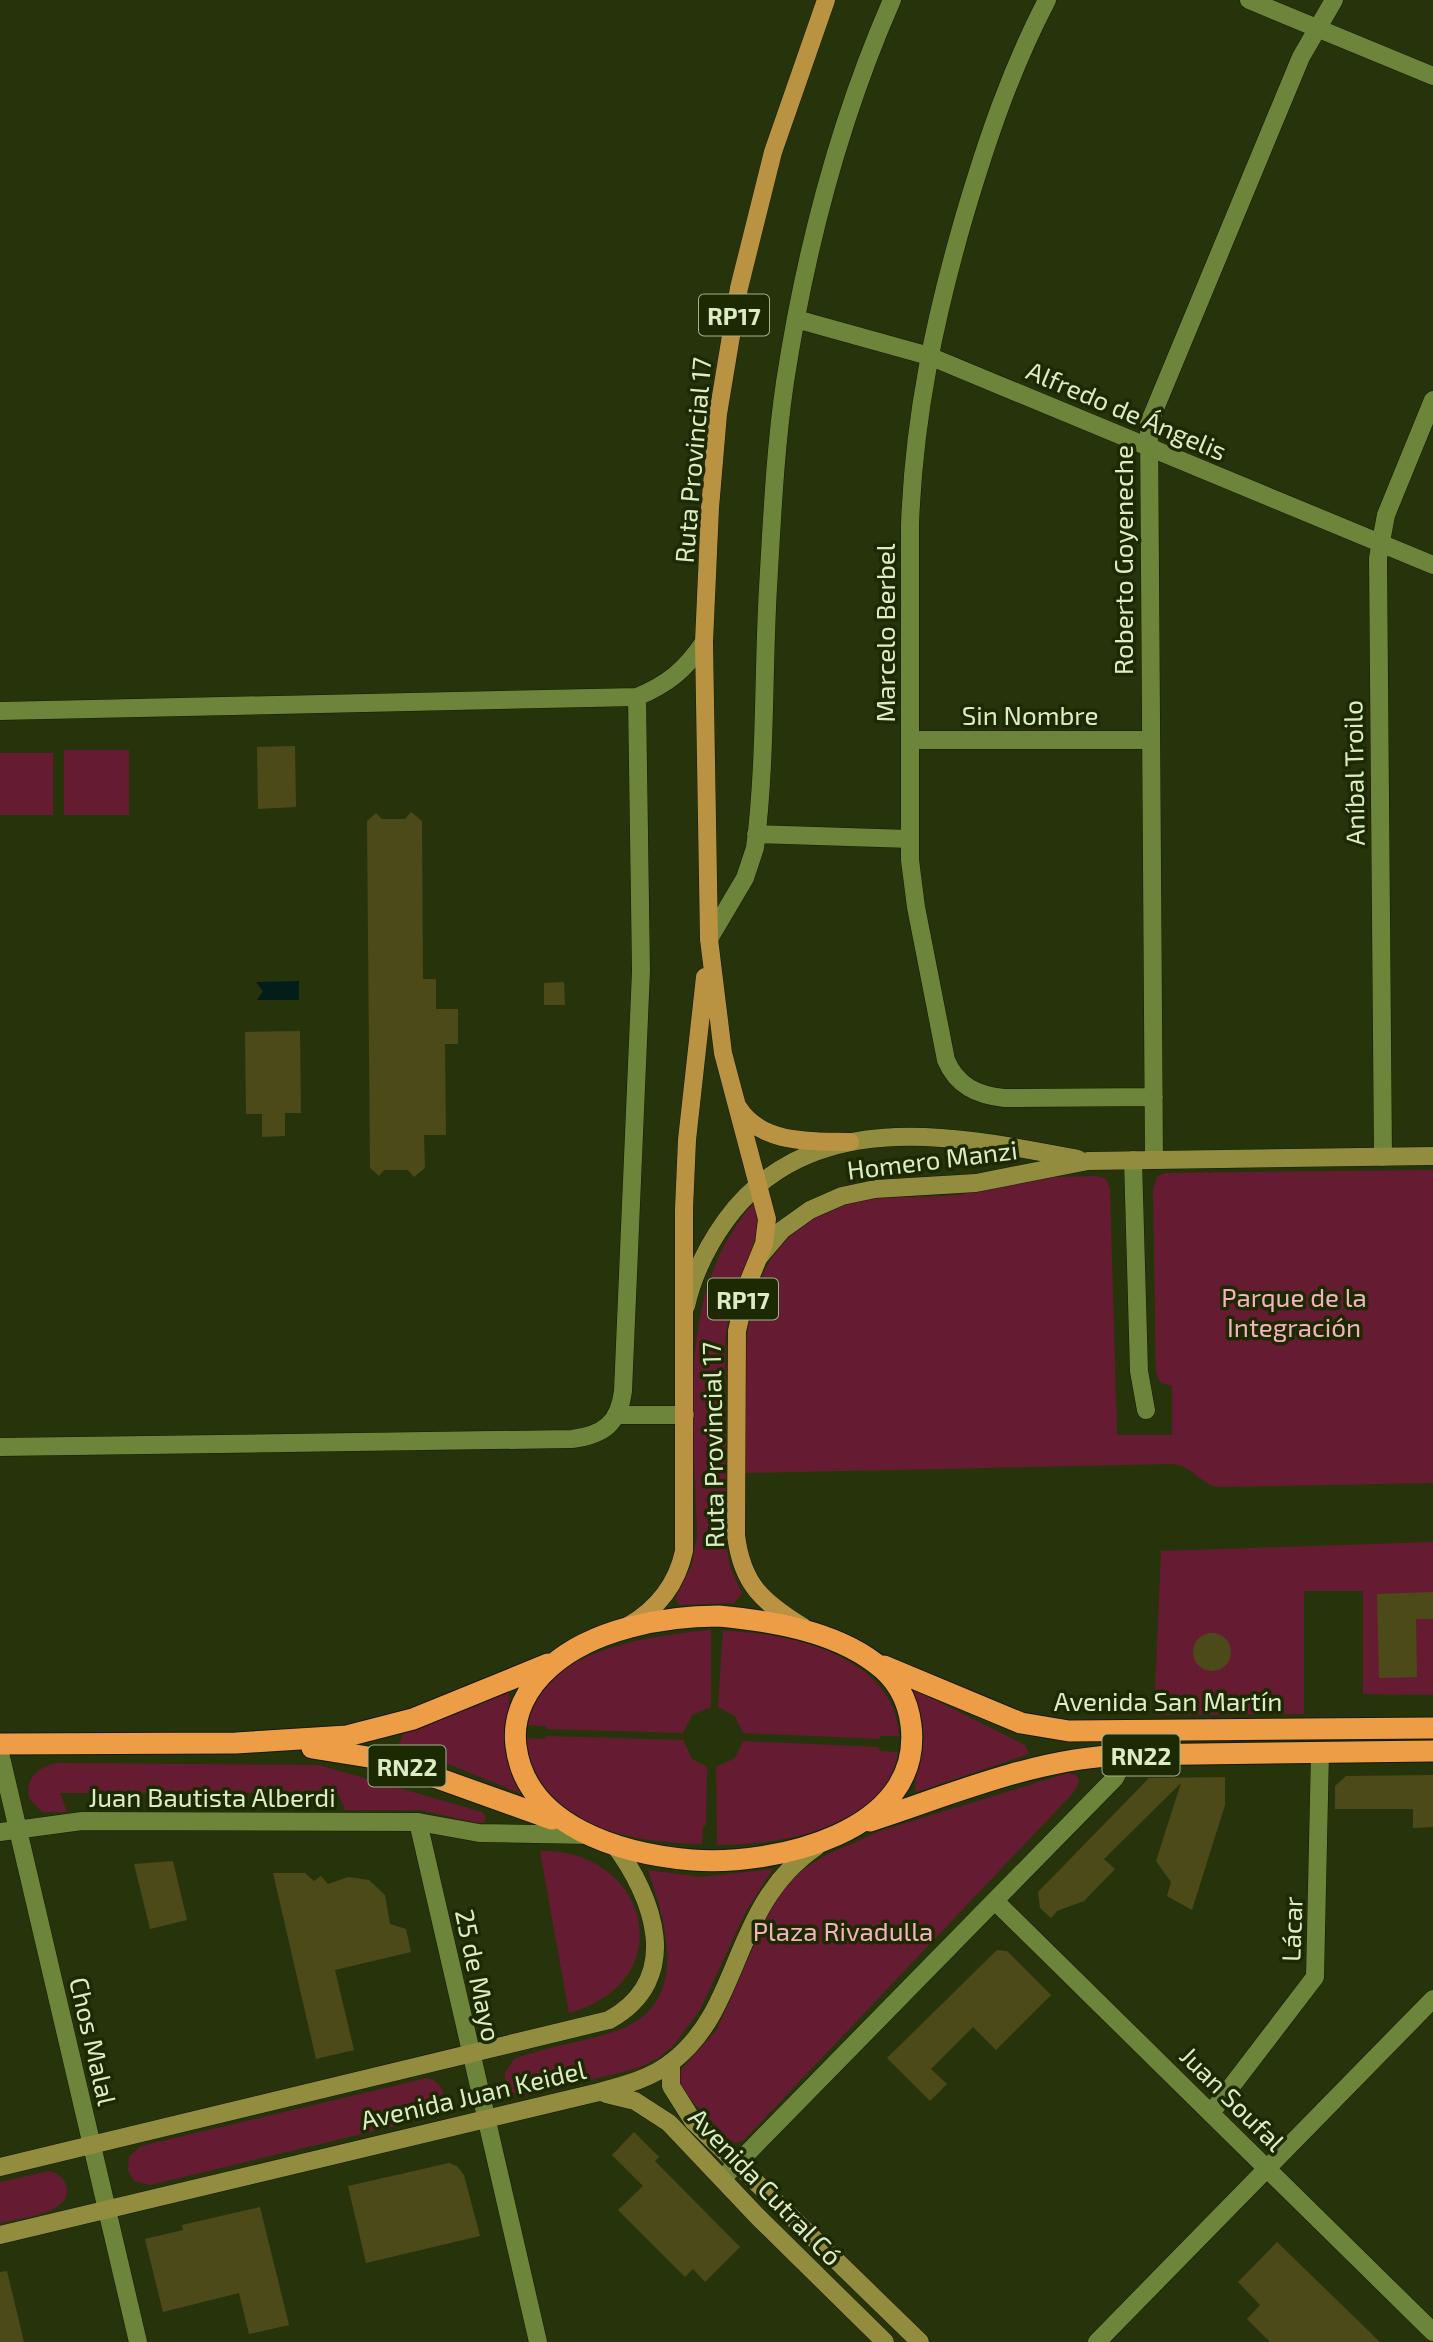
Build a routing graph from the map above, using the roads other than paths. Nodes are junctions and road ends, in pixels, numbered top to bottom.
1 (825, 0) edge
2 (892, 0) edge
3 (1047, 0) edge
4 (1249, 0) edge
5 (1334, 0) edge
6 (1316, 28) junction
7 (1433, 76) edge
8 (796, 319) junction
9 (929, 355) junction
10 (1433, 400) edge
11 (1147, 446) junction
12 (1380, 543) junction
13 (1433, 565) edge
14 (704, 642) junction
15 (637, 697) junction
16 (0, 711) edge
17 (910, 740) junction
18 (1150, 740) junction
19 (757, 834) junction
20 (910, 839) junction
21 (709, 939) junction
22 (1154, 1097) junction
23 (734, 1100) junction
24 (849, 1142) junction
25 (1433, 1156) edge
26 (1383, 1157) junction
27 (1133, 1160) junction
28 (1154, 1160) junction
29 (1088, 1161) junction
30 (759, 1185) junction
31 (760, 1256) junction
32 (684, 1323) junction
33 (1146, 1410) dead end
34 (618, 1415) junction
35 (685, 1415) junction
36 (0, 1447) edge
37 (615, 1633) junction
38 (815, 1635) junction
39 (559, 1659) junction
40 (874, 1662) junction
41 (1433, 1728) edge
42 (1124, 1732) junction
43 (236, 1743) junction
44 (0, 1744) edge
45 (1433, 1751) edge
46 (0, 1753) edge
47 (1320, 1753) junction
48 (1124, 1755) junction
49 (418, 1822) junction
50 (569, 1825) junction
51 (858, 1825) junction
52 (9, 1831) edge
53 (839, 1833) junction
54 (591, 1835) junction
55 (613, 1843) junction
56 (995, 1901) junction
57 (1433, 1999) edge
58 (469, 2055) junction
59 (671, 2063) junction
60 (595, 2093) junction
61 (1210, 2113) junction
62 (484, 2117) junction
63 (92, 2146) junction
64 (736, 2165) junction
65 (0, 2167) edge
66 (1267, 2169) junction
67 (722, 2179) junction
68 (107, 2209) junction
69 (0, 2235) edge
70 (1433, 2332) edge
71 (138, 2342) edge
72 (538, 2342) edge
73 (885, 2342) edge
74 (920, 2342) edge
75 (1097, 2342) edge

1 - 14 main road, Ruta Provincial 17 / RP17
2 - 8 street
3 - 9 street, Marcelo Berbel
4 - 6 street
5 - 6 street, Roberto Goyeneche
6 - 7 street
6 - 11 street, Roberto Goyeneche
8 - 9 street, Alfredo de Ángelis
8 - 19 street
9 - 11 street, Alfredo de Ángelis
9 - 17 street, Marcelo Berbel
10 - 12 street, Aníbal Troilo
11 - 12 street, Alfredo de Ángelis
11 - 18 street, Roberto Goyeneche
12 - 13 street, Alfredo de Ángelis
12 - 26 street, Aníbal Troilo
14 - 15 street
14 - 21 main road, Ruta Provincial 17 / RP17
15 - 16 street
15 - 34 street
17 - 18 street, Sin Nombre
17 - 20 street, Marcelo Berbel
18 - 22 street, Roberto Goyeneche
19 - 20 street
19 - 21 street
20 - 22 street, Marcelo Berbel
21 - 23 main road, Ruta Provincial 17 / RP17
21 - 32 main road, Ruta Provincial 17 / RP17
22 - 28 street, Roberto Goyeneche
23 - 24 main road
23 - 30 main road, Ruta Provincial 17 / RP17
24 - 29 main road, Homero Manzi
24 - 30 main road, Homero Manzi
25 - 26 main road, Homero Manzi
26 - 28 main road, Homero Manzi
27 - 28 main road, Homero Manzi
27 - 29 main road, Homero Manzi
27 - 33 street
29 - 31 main road, Homero Manzi
30 - 31 main road, Ruta Provincial 17 / RP17
30 - 32 main road, Homero Manzi
31 - 38 main road, Ruta Provincial 17 / RP17
32 - 35 main road, Ruta Provincial 17 / RP17
34 - 35 street
34 - 36 street
35 - 37 main road, Ruta Provincial 17 / RP17
37 - 38 highway, RN22
37 - 39 highway, RN22
38 - 40 highway, RN22
39 - 43 highway, RN22
39 - 50 highway, RN22
40 - 42 highway, Avenida San Martín / RN22
40 - 51 highway, RN22
41 - 42 highway, Avenida San Martín / RN22
42 - 48 street
43 - 44 highway, RN22
43 - 50 highway, RN22
45 - 47 highway, Avenida San Martín / RN22
46 - 52 street, Chos Malal
47 - 48 highway, Avenida San Martín / RN22
47 - 61 street, Lácar
48 - 51 highway, Avenida San Martín / RN22
48 - 56 street
49 - 52 street, Juan Bautista Alberdi
49 - 54 street, Juan Bautista Alberdi
49 - 58 street, 25 de Mayo
50 - 54 highway, RN22
51 - 53 highway, RN22
52 - 63 street, Chos Malal
53 - 55 highway, RN22
53 - 59 main road, Avenida Juan Keidel
54 - 55 highway, RN22
55 - 58 main road, Avenida Juan Keidel
56 - 61 street, Juan Soufal
56 - 64 street
57 - 66 street
58 - 62 street, 25 de Mayo
58 - 63 main road, Avenida Juan Keidel
59 - 60 main road, Avenida Juan Keidel
59 - 64 main road, Avenida Cutral Có
60 - 62 main road, Avenida Juan Keidel
60 - 67 main road, Avenida Cutral Có
61 - 66 street, Juan Soufal
62 - 68 main road, Avenida Juan Keidel
62 - 72 street, 25 de Mayo
63 - 65 main road, Avenida Juan Keidel
63 - 68 street, Chos Malal
64 - 67 street
64 - 74 main road, Avenida Cutral Có
66 - 70 street, Juan Soufal
66 - 75 street
67 - 73 main road, Avenida Cutral Có
68 - 69 main road, Avenida Juan Keidel
68 - 71 street, Chos Malal

